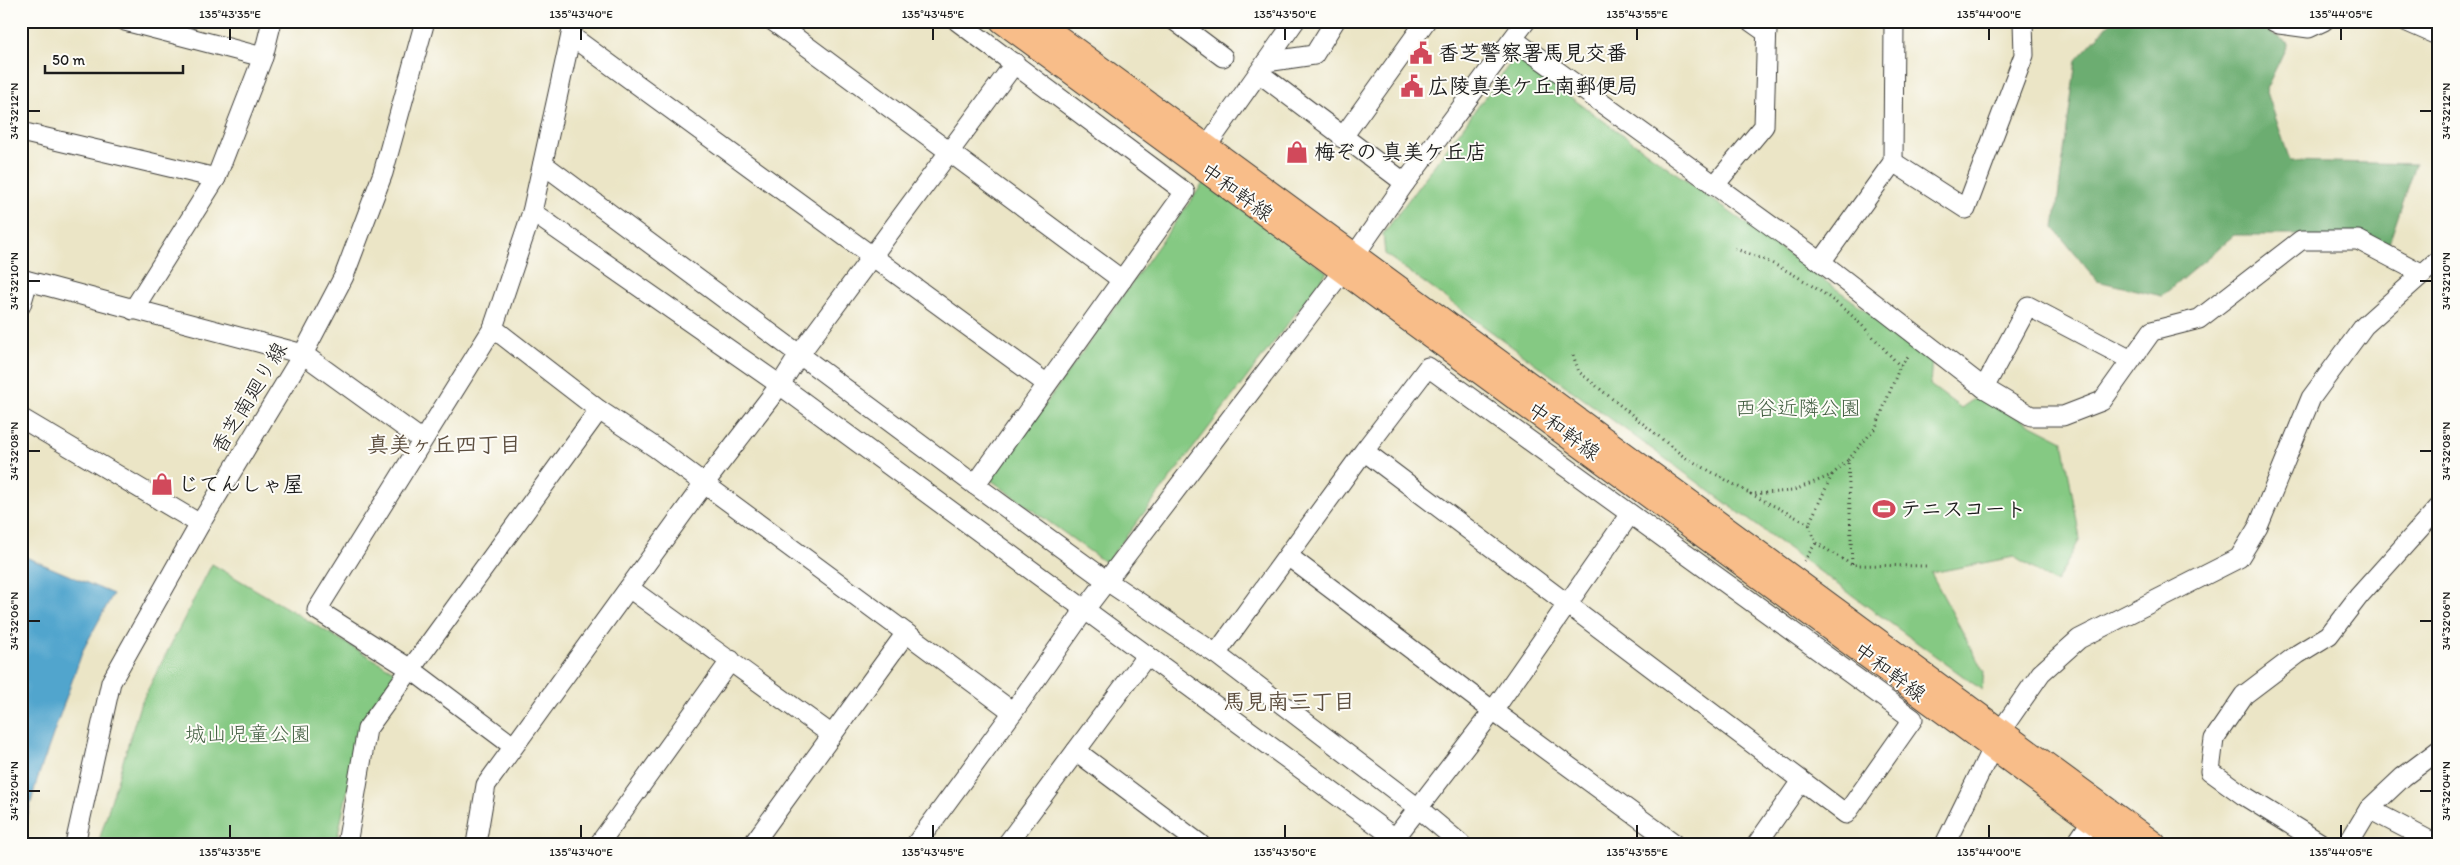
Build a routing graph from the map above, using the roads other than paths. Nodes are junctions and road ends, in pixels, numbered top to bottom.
1 (125, 21) edge
2 (272, 21) edge
3 (424, 21) edge
4 (772, 21) edge
5 (957, 21) edge
6 (1002, 21) edge
7 (1036, 21) edge
8 (1175, 21) edge
9 (1295, 21) edge
10 (1335, 21) edge
11 (1426, 21) edge
12 (1526, 21) edge
13 (1750, 21) edge
14 (1894, 21) edge
15 (2023, 21) edge
16 (2273, 21) edge
17 (2324, 21) edge
18 (2405, 21) edge
19 (1767, 27) edge
20 (573, 29) edge
21 (2439, 36) edge
22 (1513, 39) junction
23 (263, 57) junction
24 (1223, 57) dead end
25 (1015, 63) junction
26 (1262, 68) junction
27 (21, 132) edge
28 (1342, 138) junction
29 (949, 152) junction
30 (1201, 154) junction
31 (1893, 162) junction
32 (543, 164) junction
33 (216, 178) junction
34 (1405, 183) junction
35 (1714, 186) junction
36 (532, 212) junction
37 (873, 255) junction
38 (2439, 258) edge
39 (1821, 262) junction
40 (1348, 263) junction
41 (2421, 273) junction
42 (25, 280) edge
43 (1122, 280) junction
44 (21, 305) edge
45 (133, 310) junction
46 (493, 328) junction
47 (302, 354) junction
48 (799, 355) junction
49 (2131, 360) junction
50 (1047, 384) junction
51 (780, 385) junction
52 (1984, 388) junction
53 (599, 410) junction
54 (21, 418) edge
55 (422, 440) junction
56 (1364, 451) junction
57 (704, 484) junction
58 (975, 485) junction
59 (2439, 507) edge
60 (1630, 514) junction
61 (200, 524) junction
62 (1288, 556) junction
63 (1107, 581) junction
64 (629, 588) junction
65 (1568, 603) junction
66 (1086, 608) junction
67 (906, 633) junction
68 (1216, 654) junction
69 (1147, 655) junction
70 (731, 660) junction
71 (412, 670) junction
72 (1493, 711) junction
73 (1013, 712) junction
74 (832, 734) junction
75 (1997, 740) junction
76 (513, 746) junction
77 (2439, 750) edge
78 (1076, 751) junction
79 (1801, 781) junction
80 (1418, 808) junction
81 (2369, 809) junction
82 (2097, 813) junction
83 (1399, 841) edge
84 (75, 844) edge
85 (347, 844) edge
86 (476, 844) edge
87 (599, 844) edge
88 (753, 844) edge
89 (916, 844) edge
90 (1007, 844) edge
91 (1200, 844) edge
92 (1461, 844) edge
93 (1675, 844) edge
94 (1757, 844) edge
95 (1946, 844) edge
96 (2076, 844) edge
97 (2124, 844) edge
98 (2154, 844) edge
99 (2322, 844) edge
100 (2348, 844) edge
101 (2436, 844) edge

1 - 23 street
2 - 23 street
3 - 47 street, 香芝南廻り線
4 - 29 street
5 - 25 street
6 - 30 main road, 中和幹線
7 - 30 main road, 中和幹線
8 - 24 street
9 - 26 street
10 - 26 street
11 - 28 street
12 - 22 street
13 - 19 street
14 - 31 street
15 - 31 street
16 - 17 street
18 - 21 street
19 - 35 street
20 - 32 street
20 - 37 street
22 - 34 street
22 - 35 street
23 - 33 street
25 - 29 street
25 - 43 street
26 - 28 street
26 - 30 street
27 - 33 street
28 - 34 street
29 - 37 street
29 - 43 street
30 - 40 main road, 中和幹線
31 - 39 street
32 - 36 street
32 - 48 street
33 - 45 street
34 - 40 street
35 - 39 street
36 - 46 street
36 - 51 street
37 - 48 street
37 - 50 street
38 - 41 street
39 - 52 street
40 - 63 street
40 - 75 main road, 中和幹線
41 - 49 street
41 - 75 street
42 - 44 street
42 - 45 street
43 - 50 street
45 - 47 street
46 - 53 street
46 - 55 street
47 - 55 street
47 - 61 street, 香芝南廻り線
48 - 51 street
48 - 58 street
49 - 52 street
49 - 52 street
50 - 58 street
51 - 57 street
51 - 66 street
53 - 57 street
53 - 71 street
54 - 61 street
55 - 71 street
56 - 60 street
56 - 62 street
56 - 65 street
57 - 64 street
57 - 67 street
58 - 63 street
59 - 99 street
60 - 65 street
60 - 79 street
61 - 84 street, 香芝南廻り線
62 - 68 street
62 - 72 street
63 - 66 street
63 - 68 street
64 - 70 street
64 - 76 street
65 - 72 street
65 - 79 street
66 - 69 street
66 - 73 street
67 - 73 street
67 - 74 street
68 - 80 street
69 - 78 street
69 - 83 street
70 - 74 street
70 - 87 street
71 - 76 street
71 - 85 street
72 - 80 street
72 - 93 street
73 - 89 street
74 - 88 street
75 - 82 main road, 中和幹線
75 - 95 street
76 - 86 street
77 - 81 street
78 - 90 street
78 - 91 street
79 - 94 street
80 - 83 street
80 - 92 street
81 - 100 street
81 - 101 street
82 - 96 street
82 - 97 main road, 中和幹線
82 - 98 main road, 中和幹線

